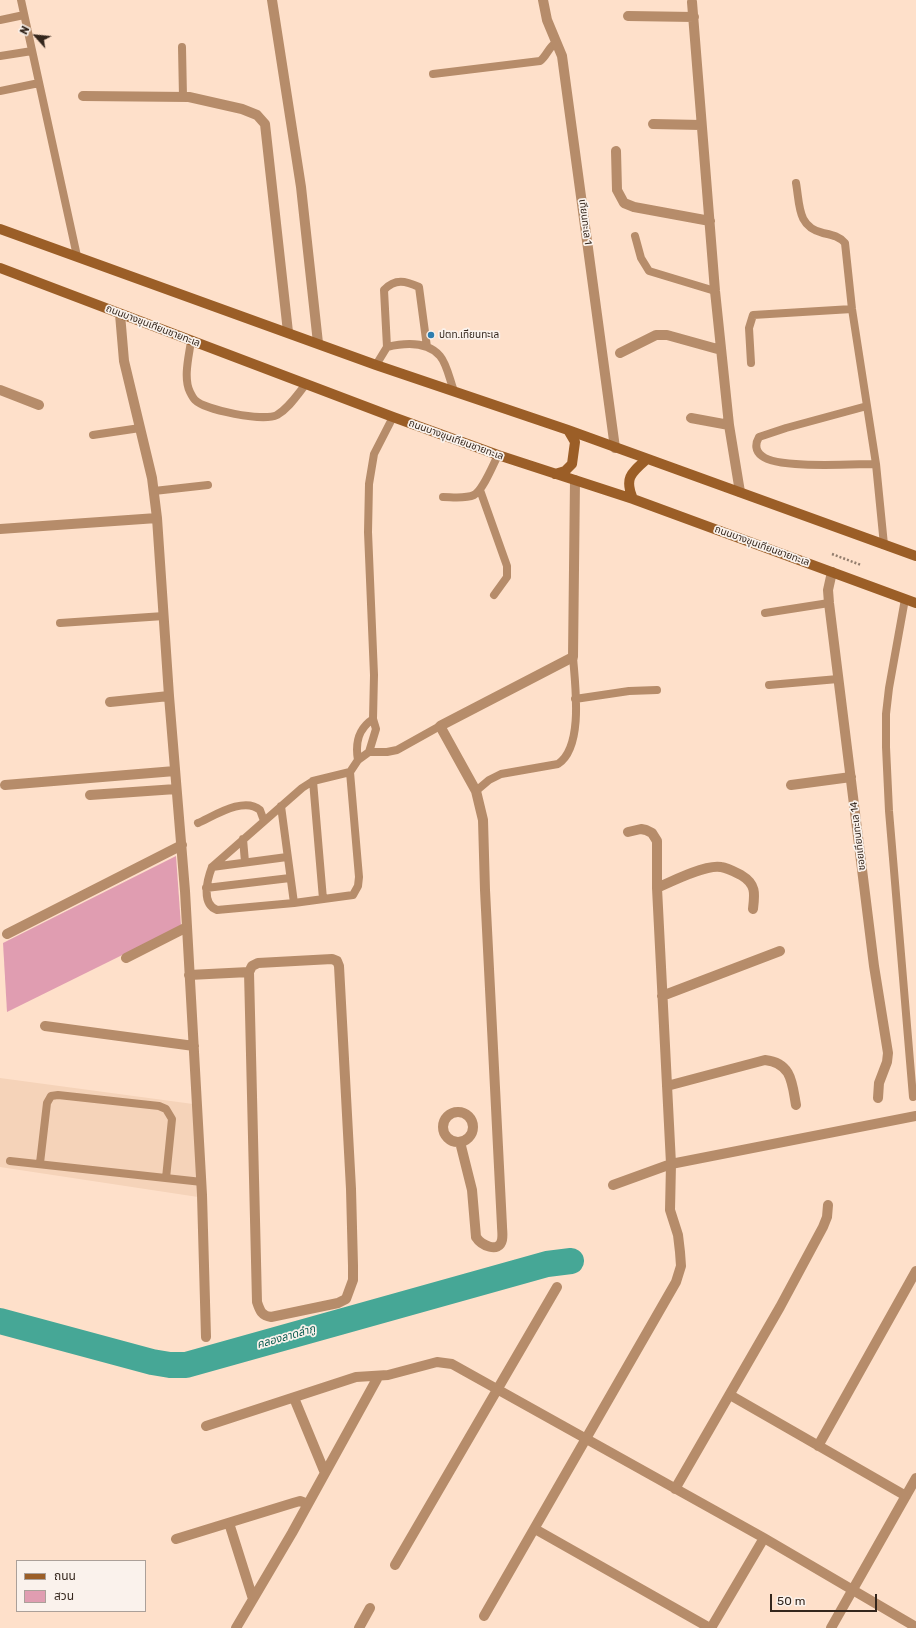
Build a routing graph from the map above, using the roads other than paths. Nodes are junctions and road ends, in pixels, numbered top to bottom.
1 (21, 0) edge
2 (272, 0) edge
3 (543, 0) edge
4 (692, 2) dead end
5 (24, 15) junction
6 (628, 16) dead end
7 (694, 16) junction
8 (0, 20) edge
9 (556, 43) junction
10 (182, 47) dead end
11 (32, 51) junction
12 (0, 56) edge
13 (433, 74) dead end
14 (39, 83) junction
15 (0, 90) edge
16 (83, 96) dead end
17 (183, 97) junction
18 (653, 124) dead end
19 (701, 125) junction
20 (616, 151) dead end
21 (796, 183) dead end
22 (710, 221) junction
23 (0, 229) edge
24 (634, 236) dead end
25 (77, 256) junction
26 (0, 268) edge
27 (715, 291) junction
28 (852, 309) junction
29 (120, 314) junction
30 (288, 332) junction
31 (191, 341) junction
32 (318, 344) junction
33 (387, 347) junction
34 (427, 347) junction
35 (722, 350) junction
36 (620, 353) dead end
37 (752, 363) dead end
38 (376, 365) junction
39 (306, 384) junction
40 (0, 390) edge
41 (454, 391) junction
42 (39, 405) dead end
43 (867, 406) junction
44 (393, 417) junction
45 (691, 418) dead end
46 (729, 425) junction
47 (140, 428) junction
48 (568, 430) junction
49 (93, 435) dead end
50 (615, 448) junction
51 (498, 455) junction
52 (647, 459) junction
53 (876, 464) junction
54 (555, 474) junction
55 (575, 480) junction
56 (208, 485) dead end
57 (480, 490) junction
58 (154, 491) junction
59 (740, 492) junction
60 (443, 497) dead end
61 (633, 499) junction
62 (157, 518) junction
63 (0, 529) edge
64 (884, 545) junction
65 (916, 556) edge
66 (832, 572) junction
67 (494, 595) dead end
68 (905, 599) junction
69 (829, 603) junction
70 (916, 603) edge
71 (765, 613) dead end
72 (164, 616) junction
73 (60, 623) dead end
74 (573, 656) junction
75 (838, 679) junction
76 (769, 685) dead end
77 (657, 690) dead end
78 (169, 696) junction
79 (575, 699) junction
80 (110, 702) dead end
81 (373, 719) junction
82 (440, 726) junction
83 (369, 752) junction
84 (358, 760) junction
85 (175, 771) junction
86 (350, 772) junction
87 (851, 777) junction
88 (312, 781) junction
89 (4, 785) dead end
90 (791, 785) dead end
91 (176, 790) junction
92 (476, 791) junction
93 (90, 795) dead end
94 (281, 806) junction
95 (264, 820) junction
96 (198, 823) dead end
97 (628, 832) dead end
98 (243, 839) junction
99 (182, 845) junction
100 (287, 857) junction
101 (246, 862) junction
102 (212, 868) junction
103 (290, 878) junction
104 (206, 888) junction
105 (657, 888) junction
106 (323, 899) junction
107 (294, 903) junction
108 (752, 909) dead end
109 (186, 927) junction
110 (7, 934) dead end
111 (780, 951) dead end
112 (126, 958) dead end
113 (249, 972) junction
114 (189, 975) junction
115 (662, 996) junction
116 (45, 1026) dead end
117 (194, 1046) junction
118 (666, 1086) junction
119 (913, 1097) dead end
120 (878, 1098) dead end
121 (796, 1105) dead end
122 (916, 1116) edge
123 (460, 1142) dead end
124 (10, 1161) dead end
125 (40, 1163) junction
126 (671, 1164) junction
127 (166, 1178) junction
128 (202, 1182) junction
129 (613, 1185) dead end
130 (828, 1205) dead end
131 (916, 1271) edge
132 (557, 1287) dead end
133 (206, 1337) dead end
134 (378, 1377) junction
135 (497, 1387) junction
136 (730, 1394) junction
137 (294, 1398) junction
138 (206, 1426) dead end
139 (586, 1438) junction
140 (818, 1446) junction
141 (325, 1473) junction
142 (916, 1478) edge
143 (675, 1489) junction
144 (906, 1496) junction
145 (308, 1504) junction
146 (229, 1523) junction
147 (534, 1529) junction
148 (764, 1538) junction
149 (176, 1539) dead end
150 (395, 1565) dead end
151 (853, 1590) junction
152 (253, 1599) junction
153 (370, 1608) dead end
154 (484, 1616) dead end
155 (916, 1627) edge
156 (236, 1628) edge
157 (359, 1628) edge
158 (710, 1628) edge
159 (831, 1628) edge

1 - 5 lane
2 - 32 street
3 - 9 street, เทียนทะเล 1
4 - 7 street
5 - 8 lane
5 - 11 lane
6 - 7 street
7 - 19 street
9 - 13 lane
9 - 50 street, เทียนทะเล 1
10 - 17 lane
11 - 12 lane
11 - 14 lane
14 - 15 lane
14 - 25 lane
16 - 17 street
17 - 30 street
18 - 19 street
19 - 22 street
20 - 22 street
21 - 28 lane
22 - 27 street
23 - 25 main road
24 - 27 lane
25 - 30 main road
26 - 29 main road, ถนนบางขุนเทียนชายทะเล
27 - 35 street
28 - 37 lane
28 - 43 lane
29 - 31 main road, ถนนบางขุนเทียนชายทะเล
29 - 47 street
30 - 32 main road
31 - 39 main road, ถนนบางขุนเทียนชายทะเล
31 - 39 lane
32 - 38 main road
33 - 34 lane
33 - 34 lane
33 - 38 lane
34 - 41 lane
35 - 36 street
35 - 46 street
38 - 41 main road
39 - 44 main road, ถนนบางขุนเทียนชายทะเล
40 - 42 street
41 - 48 main road
43 - 53 lane
43 - 53 lane
44 - 51 main road, ถนนบางขุนเทียนชายทะเล
44 - 81 lane
45 - 46 street
46 - 59 street
47 - 49 lane
47 - 58 street
48 - 50 main road
48 - 54 main road
50 - 52 main road
51 - 54 main road, ถนนบางขุนเทียนชายทะเล
51 - 57 lane
52 - 59 main road
52 - 61 main road
53 - 64 lane
54 - 55 main road, ถนนบางขุนเทียนชายทะเล
55 - 61 main road, ถนนบางขุนเทียนชายทะเล
55 - 74 street
56 - 58 lane
57 - 60 lane
57 - 67 lane
58 - 62 street
59 - 64 main road
61 - 66 main road, ถนนบางขุนเทียนชายทะเล
62 - 63 street
62 - 72 street
64 - 65 main road
66 - 68 main road, ถนนบางขุนเทียนชายทะเล
66 - 69 street, ซอยเทียนทะเล 14
68 - 70 main road, ถนนบางขุนเทียนชายทะเล
68 - 119 lane
69 - 71 lane
69 - 75 street, ซอยเทียนทะเล 14
72 - 73 lane
72 - 78 street
74 - 79 lane
74 - 82 street
75 - 76 lane
75 - 87 street, ซอยเทียนทะเล 14
77 - 79 lane
78 - 80 street
78 - 85 street
79 - 92 lane
81 - 83 lane
81 - 84 lane
82 - 83 lane
82 - 92 street
83 - 84 lane
84 - 86 lane
85 - 89 street
85 - 91 street
86 - 88 lane
86 - 106 lane
87 - 90 street
87 - 120 street, ซอยเทียนทะเล 14
88 - 94 lane
88 - 106 lane
91 - 93 street
91 - 99 street
92 - 123 street
94 - 95 lane
94 - 100 lane
95 - 96 lane
95 - 98 lane
97 - 105 street
98 - 101 lane
98 - 102 lane
99 - 109 street
99 - 110 street
100 - 101 lane
100 - 103 lane
101 - 102 lane
102 - 104 lane
103 - 104 lane
103 - 107 lane
104 - 107 lane
105 - 108 street
105 - 115 street
106 - 107 lane
109 - 112 street
109 - 114 street
111 - 115 street
113 - 113 street
113 - 114 street
114 - 117 street
115 - 118 street
116 - 117 street
117 - 128 street
118 - 121 street
118 - 126 street
122 - 126 street
124 - 125 lane
125 - 127 lane
125 - 127 lane
126 - 129 street
126 - 139 street
127 - 128 lane
128 - 133 street
130 - 136 street
131 - 140 street
132 - 135 street
134 - 135 street
134 - 137 street
134 - 141 street
135 - 139 street
135 - 150 street
136 - 140 street
136 - 143 street
137 - 138 street
137 - 141 street
139 - 143 street
139 - 147 street
140 - 144 street
141 - 145 street
142 - 144 street
143 - 148 street
144 - 151 street
145 - 146 street
145 - 152 street
146 - 149 street
146 - 152 street
147 - 154 street
147 - 158 street
148 - 151 street
148 - 158 street
151 - 155 street
151 - 159 street
152 - 156 street
153 - 157 street

